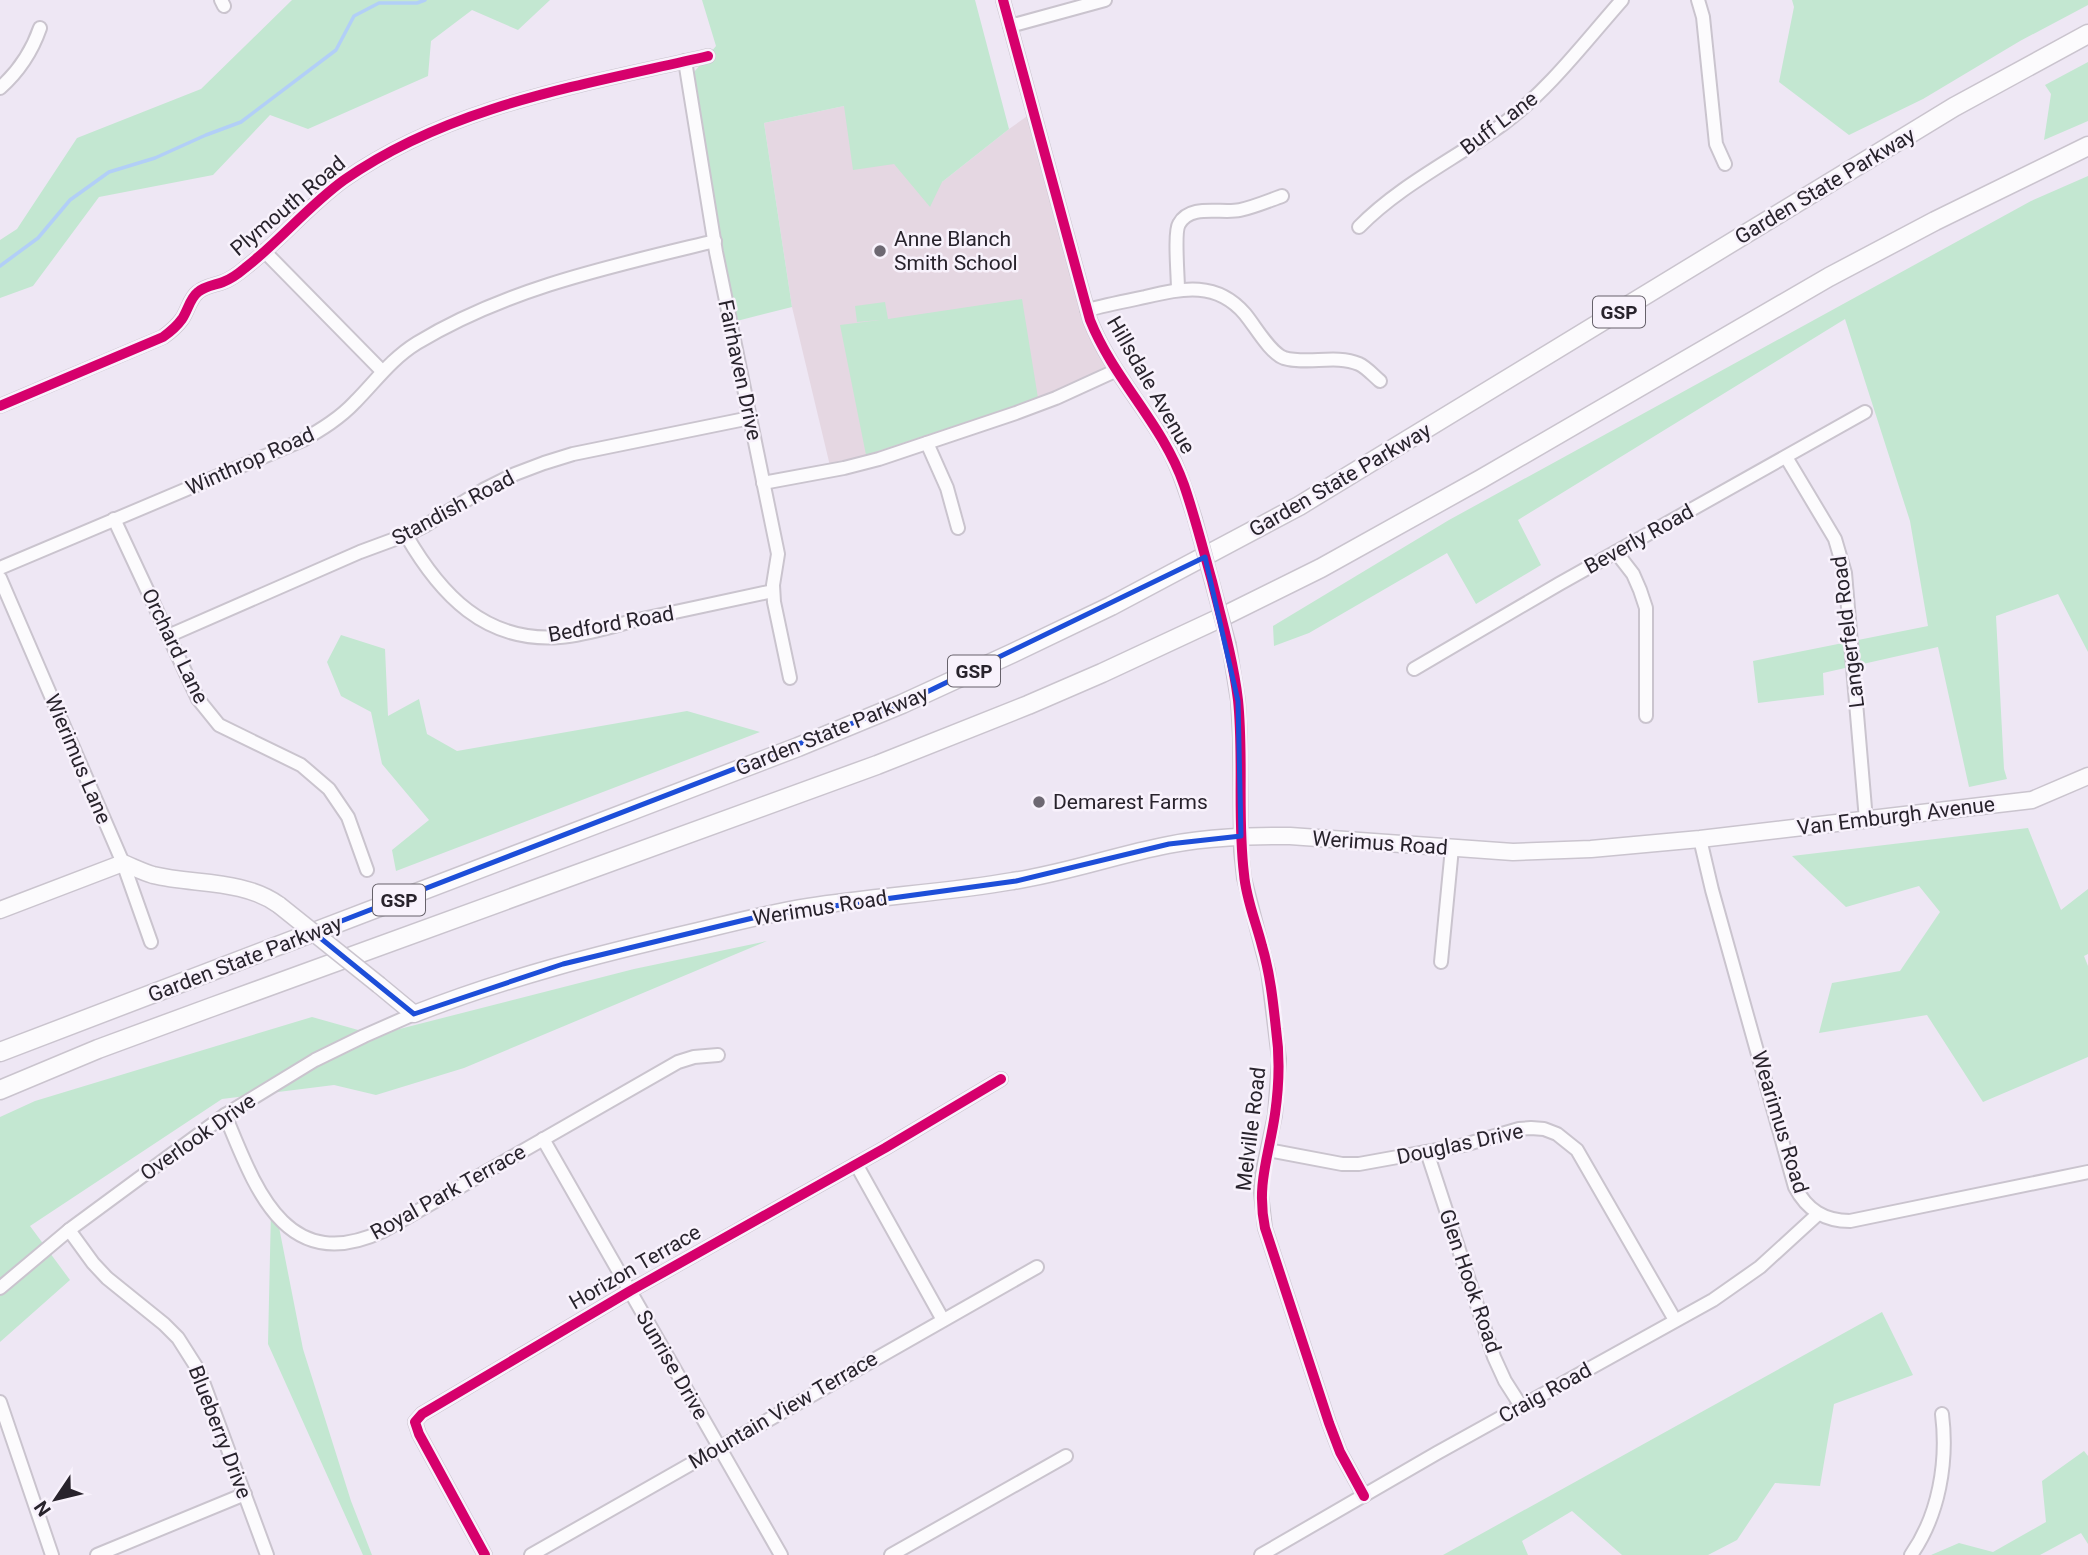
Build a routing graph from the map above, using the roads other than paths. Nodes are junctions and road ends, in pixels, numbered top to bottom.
1 (1003, 0) edge
2 (1105, 0) edge
3 (1622, 0) edge
4 (1698, 0) edge
5 (1010, 26) junction
6 (40, 28) dead end
7 (2088, 34) edge
8 (708, 56) dead end
9 (685, 61) junction
10 (0, 88) edge
11 (2088, 146) edge
12 (1725, 164) dead end
13 (1282, 196) dead end
14 (1359, 227) dead end
15 (715, 241) junction
16 (264, 251) junction
17 (1178, 289) junction
18 (1087, 310) junction
19 (382, 371) junction
20 (1115, 371) junction
21 (1380, 381) dead end
22 (0, 406) edge
23 (1866, 412) dead end
24 (750, 418) junction
25 (927, 443) junction
26 (1786, 457) junction
27 (764, 483) junction
28 (114, 519) junction
29 (958, 528) dead end
30 (405, 535) junction
31 (1616, 552) junction
32 (0, 568) edge
33 (0, 578) edge
34 (773, 591) junction
35 (168, 636) junction
36 (1414, 669) dead end
37 (790, 678) dead end
38 (1646, 716) dead end
39 (2088, 776) edge
40 (1866, 820) junction
41 (1241, 836) junction
42 (1700, 839) junction
43 (1452, 848) junction
44 (123, 863) junction
45 (367, 870) dead end
46 (0, 910) edge
47 (151, 942) dead end
48 (1441, 962) dead end
49 (414, 1014) junction
50 (0, 1052) edge
51 (718, 1055) dead end
52 (1001, 1079) dead end
53 (0, 1090) edge
54 (225, 1115) junction
55 (543, 1139) junction
56 (1268, 1150) junction
57 (1427, 1152) junction
58 (856, 1164) junction
59 (2088, 1172) edge
60 (1818, 1214) junction
61 (69, 1230) junction
62 (1037, 1267) dead end
63 (0, 1288) edge
64 (630, 1292) junction
65 (943, 1320) junction
66 (1675, 1320) junction
67 (0, 1402) edge
68 (1521, 1406) junction
69 (1942, 1414) dead end
70 (719, 1447) junction
71 (1066, 1456) dead end
72 (245, 1494) junction
73 (1364, 1496) junction
74 (483, 1551) edge
75 (52, 1555) edge
76 (97, 1555) edge
77 (267, 1555) edge
78 (531, 1555) edge
79 (780, 1555) edge
80 (891, 1555) edge
81 (1261, 1555) edge
82 (1911, 1555) edge

1 - 5 street, Hillsdale Avenue
2 - 5 street
3 - 14 street, Buff Lane
4 - 12 street
5 - 18 street, Hillsdale Avenue
6 - 10 street
7 - 50 highway, Garden State Parkway / GSP
8 - 9 street, Plymouth Road
9 - 15 street, Fairhaven Drive
9 - 16 street, Plymouth Road
11 - 53 highway, Garden State Parkway / GSP
13 - 17 street
15 - 19 street, Winthrop Road
15 - 24 street, Fairhaven Drive
16 - 19 street
16 - 22 street, Plymouth Road
17 - 18 street
17 - 21 street
18 - 20 street, Hillsdale Avenue
19 - 28 street, Winthrop Road
20 - 25 street
20 - 41 street, Hillsdale Avenue, bridge
23 - 26 street, Beverly Road
24 - 27 street, Fairhaven Drive
24 - 30 street, Standish Road
25 - 27 street
25 - 29 street
26 - 31 street, Beverly Road
26 - 40 street, Langerfeld Road
27 - 34 street, Fairhaven Drive
28 - 32 street, Winthrop Road
28 - 35 street, Orchard Lane
30 - 34 street, Bedford Road
30 - 35 street, Standish Road
31 - 36 street, Beverly Road
31 - 38 street
33 - 44 street, Wierimus Lane
34 - 37 street, Fairhaven Drive
35 - 45 street, Orchard Lane
39 - 40 main road, Van Emburgh Avenue
40 - 42 main road, Van Emburgh Avenue
41 - 43 main road, Werimus Road
41 - 49 main road, Werimus Road
41 - 56 street, Melville Road
42 - 43 main road, Werimus Road
42 - 60 street, Wearimus Road
43 - 48 street
44 - 46 main road
44 - 47 street, Wierimus Lane
44 - 49 main road, bridge
49 - 54 street, Overlook Drive
51 - 55 street, Royal Park Terrace
52 - 58 street, Horizon Terrace
54 - 55 street, Royal Park Terrace
54 - 61 street, Overlook Drive
55 - 64 street, Sunrise Drive
56 - 57 street, Douglas Drive
56 - 73 street, Melville Road
57 - 66 street, Douglas Drive
57 - 68 street, Glen Hook Road
58 - 64 street, Horizon Terrace
58 - 65 street
59 - 60 street, Wearimus Road
60 - 66 street, Craig Road
61 - 63 street, Overlook Drive
61 - 72 street, Blueberry Drive
62 - 65 street, Mountain View Terrace
64 - 70 street, Sunrise Drive
64 - 74 street, Horizon Terrace
65 - 70 street, Mountain View Terrace
66 - 68 street, Craig Road
67 - 75 street
68 - 73 street, Craig Road
69 - 82 street
70 - 78 street, Mountain View Terrace
70 - 79 street, Sunrise Drive
71 - 80 street
72 - 76 street
72 - 77 street, Blueberry Drive
73 - 81 street, Craig Road

